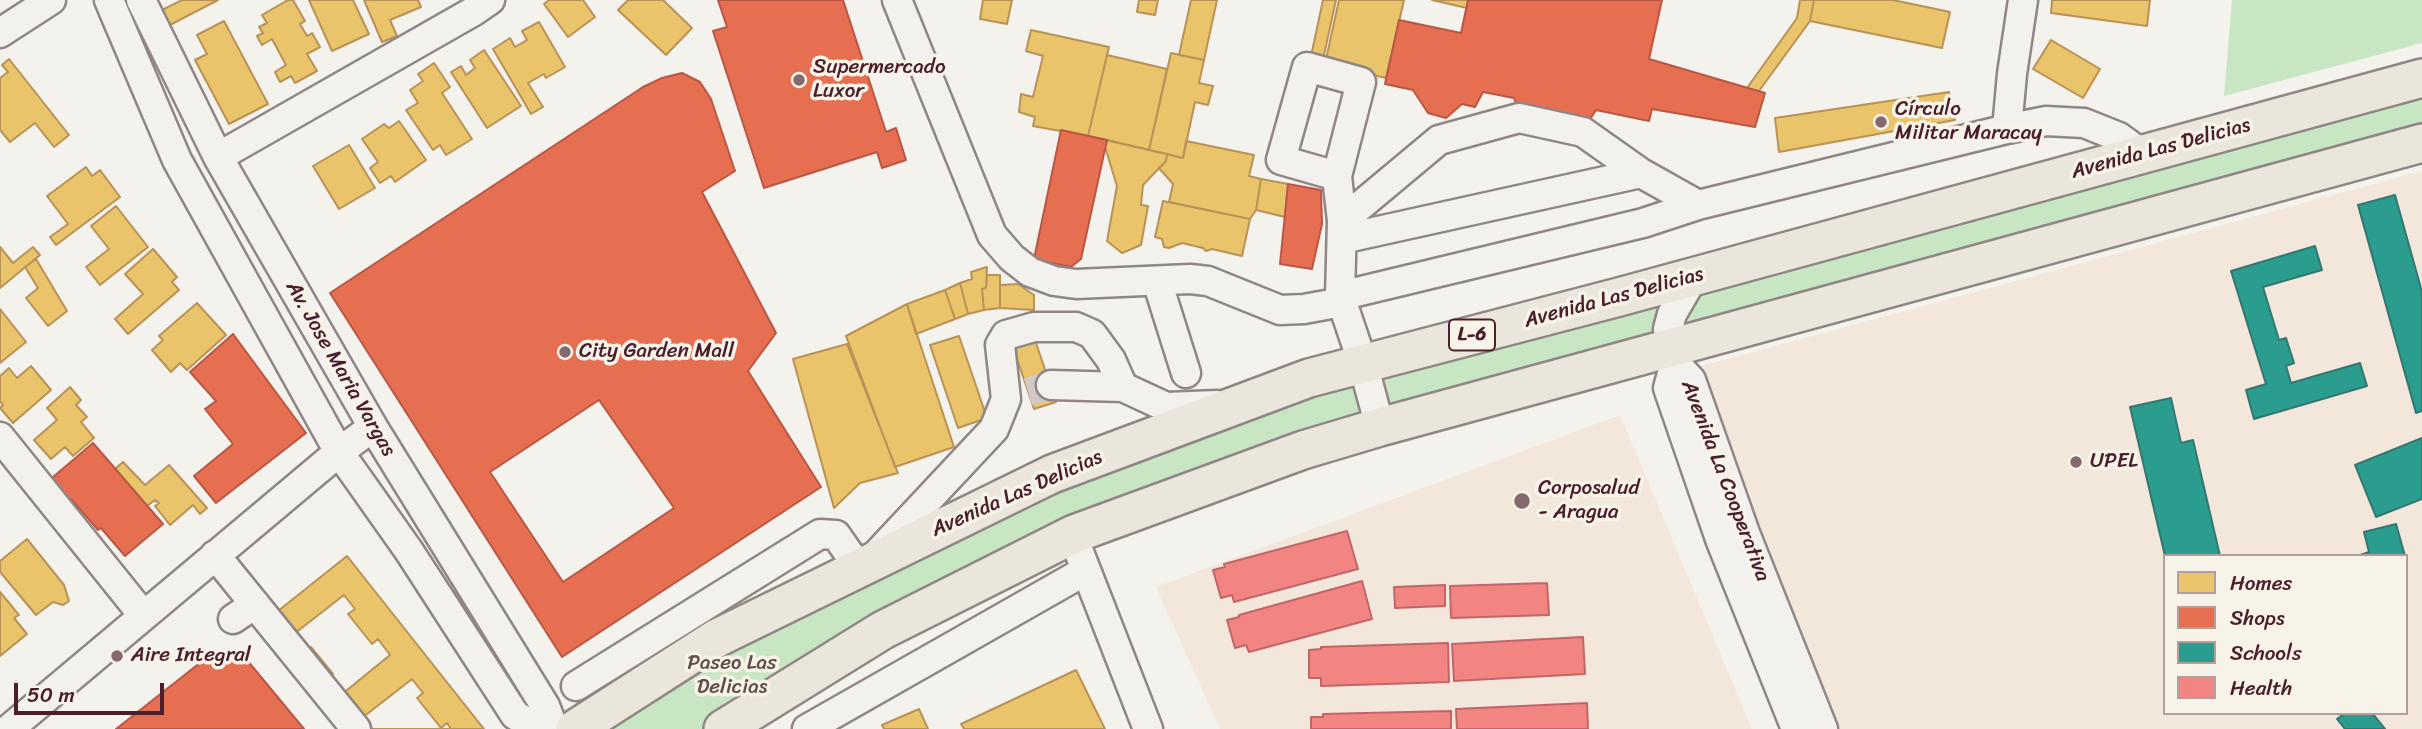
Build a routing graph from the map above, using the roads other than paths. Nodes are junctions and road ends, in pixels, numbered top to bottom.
1 (51, 0) edge
2 (109, 0) edge
3 (141, 0) edge
4 (897, 0) edge
5 (2024, 0) edge
6 (478, 4) edge
7 (0, 33) edge
8 (2422, 78) edge
9 (2007, 129) junction
10 (2422, 143) edge
11 (2142, 154) junction
12 (218, 157) junction
13 (1641, 173) junction
14 (1337, 176) dead end
15 (1698, 205) junction
16 (1342, 230) junction
17 (1694, 276) junction
18 (1157, 281) junction
19 (1619, 297) junction
20 (1341, 299) junction
21 (1672, 347) junction
22 (1363, 364) junction
23 (1186, 373) dead end
24 (1123, 387) junction
25 (1028, 392) junction
26 (1237, 405) junction
27 (373, 427) junction
28 (1380, 427) junction
29 (0, 437) edge
30 (339, 452) junction
31 (1074, 534) junction
32 (215, 555) junction
33 (863, 566) junction
34 (1085, 571) junction
35 (143, 615) junction
36 (666, 630) junction
37 (576, 686) dead end
38 (640, 687) junction
39 (9, 729) edge
40 (356, 729) edge
41 (539, 729) edge
42 (554, 729) edge
43 (575, 729) edge
44 (723, 729) edge
45 (807, 729) edge
46 (1148, 729) edge
47 (1796, 729) edge
48 (1823, 729) edge

1 - 7 street
2 - 30 street
3 - 12 street, Av. Jose Maria Vargas
4 - 18 street
5 - 9 street
6 - 12 street
8 - 11 main road, Avenida Las Delicias / L-6
9 - 11 street
9 - 15 street
10 - 21 main road
11 - 17 main road, Avenida Las Delicias / L-6
12 - 27 street, Av. Jose Maria Vargas
13 - 15 street
13 - 16 street
13 - 16 street
14 - 16 street
15 - 20 street
16 - 20 street
17 - 19 main road, Avenida Las Delicias / L-6
17 - 21 street
18 - 20 street
18 - 23 street
19 - 21 street
19 - 22 main road, Avenida Las Delicias / L-6
20 - 22 street
21 - 28 main road
21 - 47 street, Avenida La Cooperativa
21 - 48 street, Avenida La Cooperativa
22 - 26 main road, Avenida Las Delicias / L-6
22 - 28 street
24 - 25 street
24 - 25 street
24 - 26 street
25 - 33 street
26 - 33 main road, Avenida Las Delicias / L-6
27 - 30 street
27 - 42 street, Av. Jose Maria Vargas
28 - 31 main road
29 - 35 street
30 - 32 street
30 - 41 street
31 - 34 street
31 - 44 main road
32 - 35 street
32 - 40 street
33 - 36 street
33 - 38 main road, Avenida Las Delicias / L-6
34 - 45 street
34 - 46 street
35 - 39 street
36 - 37 street
36 - 38 street
38 - 43 main road, Avenida Las Delicias / L-6

